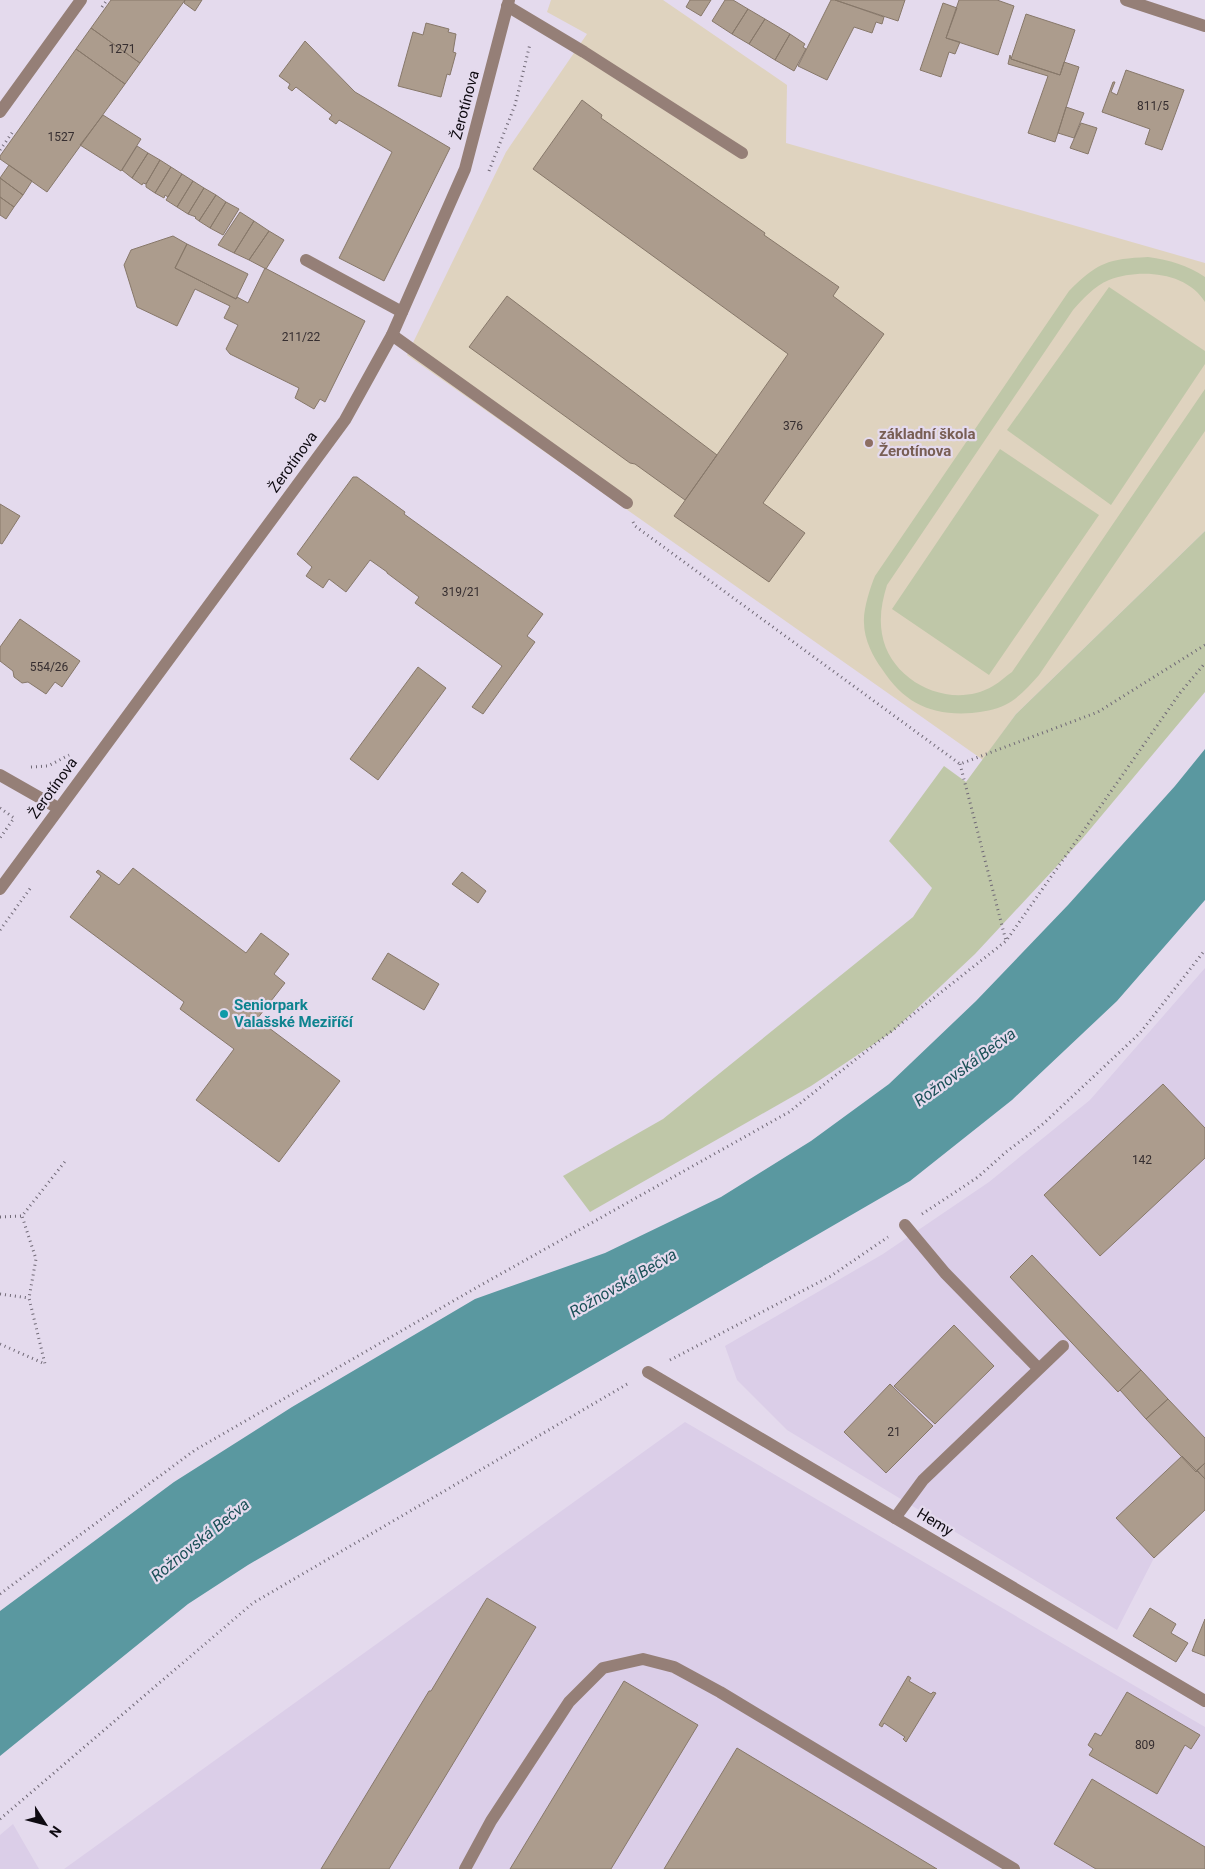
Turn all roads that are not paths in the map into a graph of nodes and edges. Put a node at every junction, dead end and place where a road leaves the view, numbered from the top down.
1 (81, 0) edge
2 (1126, 0) edge
3 (508, 3) edge
4 (1205, 26) edge
5 (0, 112) edge
6 (742, 153) dead end
7 (306, 260) dead end
8 (402, 312) junction
9 (392, 335) junction
10 (627, 503) road end
11 (0, 775) edge
12 (58, 808) junction
13 (0, 889) edge
14 (905, 1225) road end
15 (1063, 1346) dead end
16 (1039, 1369) junction
17 (648, 1372) road end
18 (895, 1518) junction
19 (1205, 1701) edge
20 (465, 1869) edge
21 (1014, 1869) edge

1 - 5 street
2 - 4 street
3 - 6 street
3 - 8 street, Žerotínova
7 - 8 street
8 - 9 street, Žerotínova
9 - 10 street
9 - 12 street, Žerotínova
11 - 12 street
12 - 13 street, Žerotínova
14 - 16 street
15 - 16 street
16 - 18 street
17 - 18 street, Hemy
18 - 19 street, Hemy
20 - 21 street

